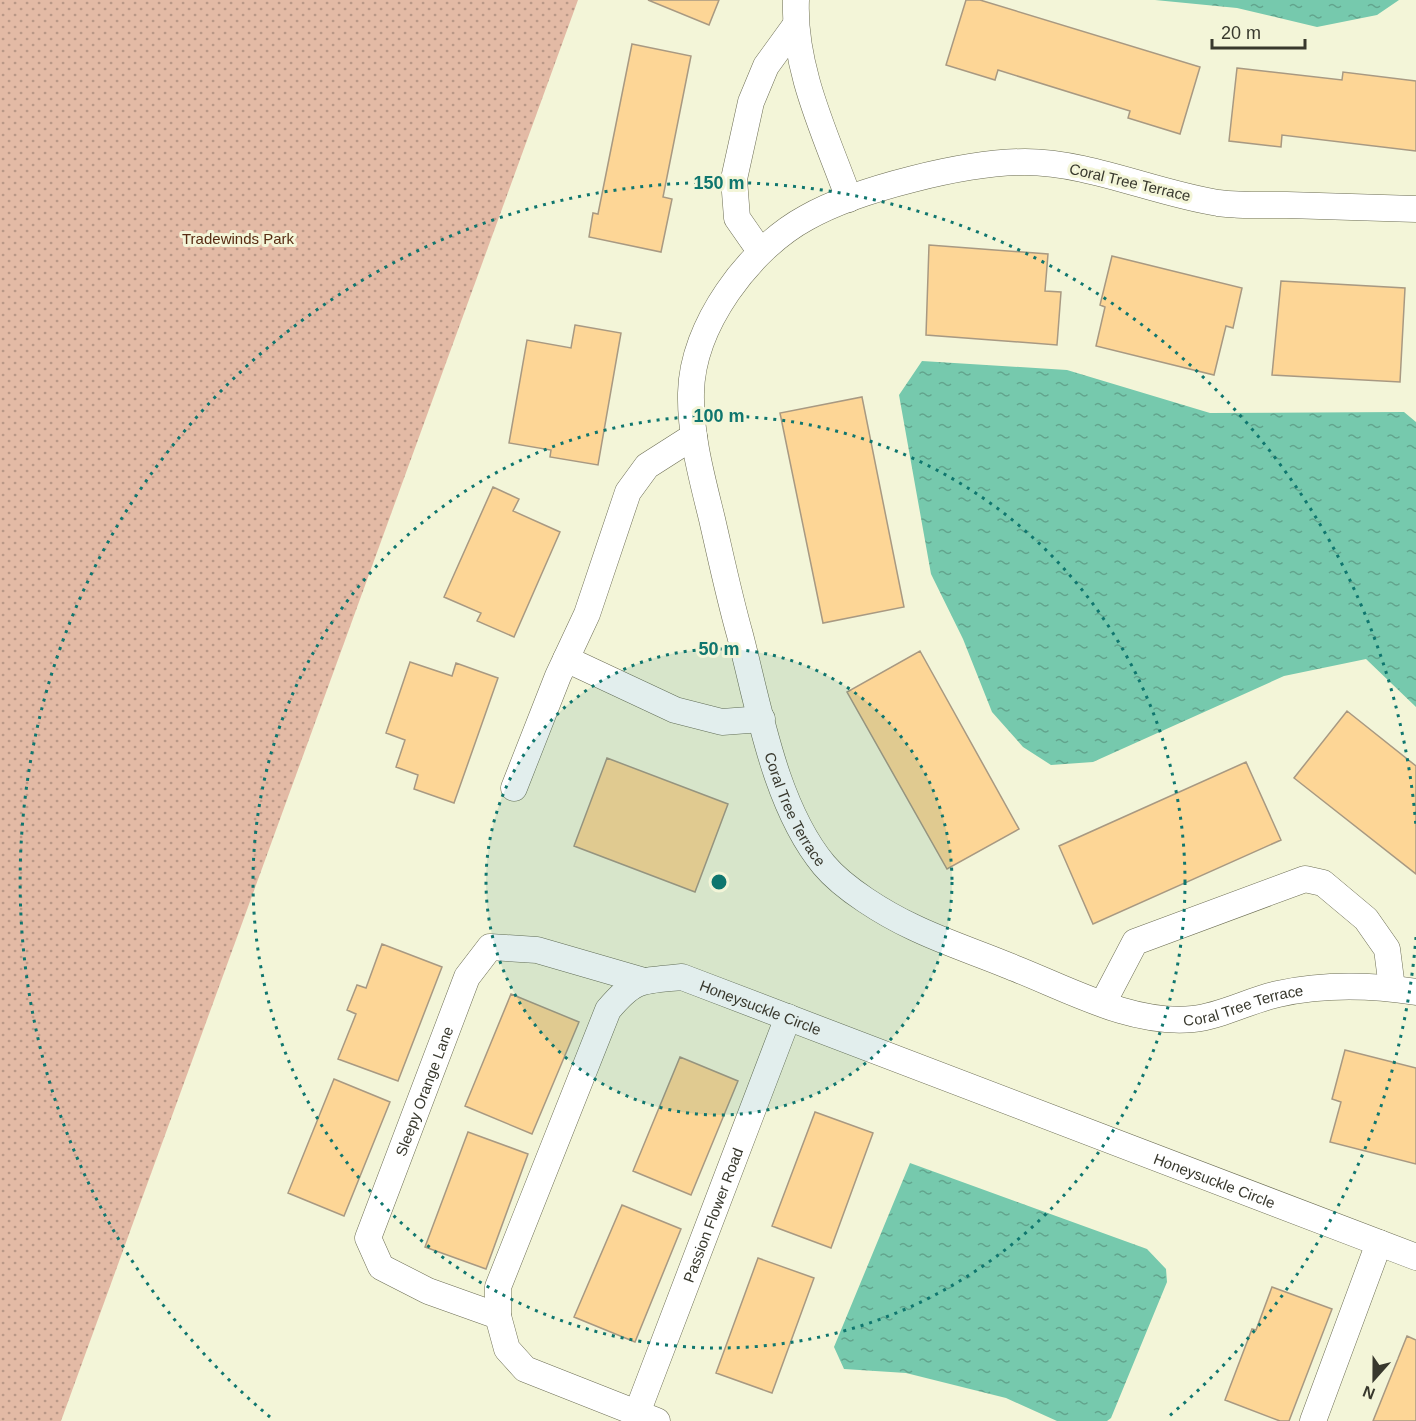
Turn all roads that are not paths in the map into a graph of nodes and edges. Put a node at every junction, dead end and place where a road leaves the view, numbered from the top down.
1 (796, 0) edge
2 (795, 26) junction
3 (849, 198) junction
4 (1416, 209) edge
5 (760, 251) junction
6 (694, 436) junction
7 (566, 659) junction
8 (762, 719) junction
9 (514, 788) dead end
10 (644, 981) junction
11 (1404, 990) edge
12 (1103, 1003) junction
13 (788, 1017) junction
14 (1379, 1243) junction
15 (1416, 1257) edge
16 (498, 1316) junction
17 (647, 1417) edge
18 (1313, 1421) edge

1 - 2 street
2 - 3 street
2 - 5 street
3 - 4 street, Coral Tree Terrace
3 - 5 street, Coral Tree Terrace
5 - 6 street, Coral Tree Terrace
6 - 7 street
6 - 8 street, Coral Tree Terrace
7 - 8 street
7 - 9 street
8 - 12 street, Coral Tree Terrace
10 - 13 street, Honeysuckle Circle
10 - 16 street, Honeysuckle Circle
10 - 16 street, Sleepy Orange Lane
11 - 12 street, Coral Tree Terrace
11 - 12 street
13 - 14 street, Honeysuckle Circle
13 - 17 street, Passion Flower Road
14 - 15 street, Honeysuckle Circle
14 - 18 street
16 - 17 street, Honeysuckle Circle

